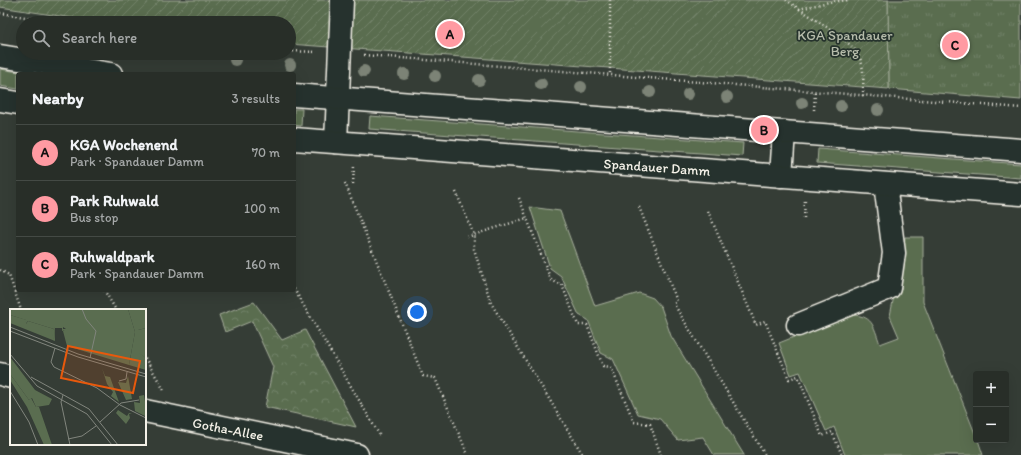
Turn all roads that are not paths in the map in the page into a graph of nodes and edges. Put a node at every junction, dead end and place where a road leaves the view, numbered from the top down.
1 (342, 0) edge
2 (0, 56) edge
3 (16, 59) edge
4 (25, 60) edge
5 (99, 72) edge
6 (296, 95) edge
7 (338, 98) junction
8 (0, 100) edge
9 (16, 103) edge
10 (784, 132) junction
11 (296, 139) edge
12 (336, 142) junction
13 (1021, 150) edge
14 (781, 176) junction
15 (885, 184) junction
16 (1021, 194) edge
17 (798, 326) dead end
18 (0, 374) edge
19 (10, 377) edge
20 (146, 411) edge
21 (357, 455) edge

1 - 7 main road
2 - 3 main road
4 - 5 main road
6 - 7 main road
7 - 10 main road
7 - 12 main road
8 - 9 main road
10 - 13 main road
10 - 14 main road
11 - 12 main road, Spandauer Damm
12 - 14 main road, Spandauer Damm
14 - 15 main road, Spandauer Damm
15 - 16 main road, Spandauer Damm
15 - 17 main road
18 - 19 main road
20 - 21 main road, Gotha-Allee

